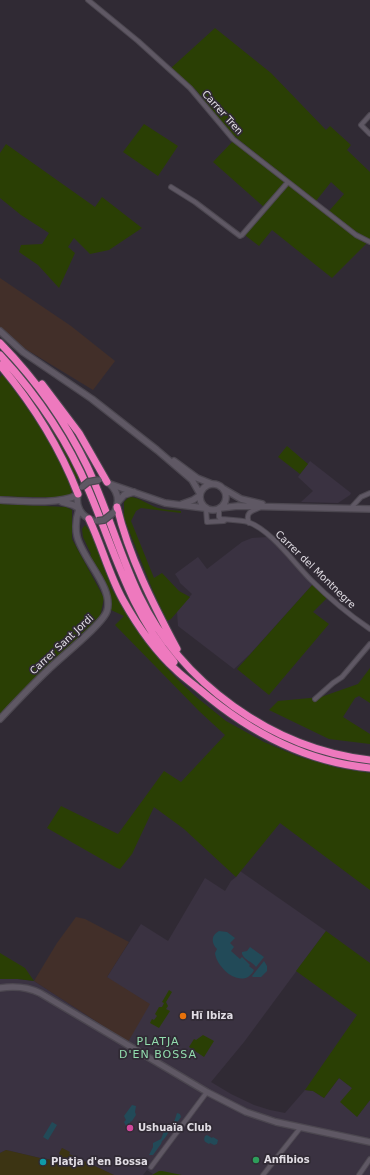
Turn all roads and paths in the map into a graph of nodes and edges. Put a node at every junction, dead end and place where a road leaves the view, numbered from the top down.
1 (88, 0) edge
2 (370, 116) edge
3 (370, 134) edge
4 (288, 182) junction
5 (171, 188) dead end
6 (370, 242) edge
7 (0, 331) edge
8 (0, 343) edge
9 (0, 355) edge
10 (18, 363) junction
11 (0, 365) edge
12 (170, 460) junction
13 (109, 483) junction
14 (212, 484) junction
15 (222, 488) junction
16 (136, 492) junction
17 (370, 493) edge
18 (78, 495) junction
19 (200, 495) junction
20 (0, 500) edge
21 (55, 501) junction
22 (180, 505) junction
23 (274, 506) junction
24 (263, 507) junction
25 (79, 508) junction
26 (116, 508) junction
27 (205, 508) junction
28 (220, 509) junction
29 (350, 509) junction
30 (370, 509) edge
31 (91, 519) junction
32 (228, 520) junction
33 (249, 523) junction
34 (76, 532) junction
35 (370, 629) edge
36 (370, 644) edge
37 (185, 664) junction
38 (198, 689) junction
39 (315, 699) dead end
40 (0, 719) edge
41 (370, 760) edge
42 (370, 768) edge
43 (0, 988) edge
44 (207, 1092) junction
45 (301, 1127) junction
46 (370, 1142) edge
47 (370, 1159) edge
48 (151, 1168) dead end
49 (263, 1175) edge
50 (358, 1175) edge

1 - 4 street, Carrer Tren
2 - 3 street
4 - 5 street
4 - 6 street, Carrer Tren
7 - 12 street
8 - 10 highway
9 - 38 highway
10 - 13 highway
10 - 37 highway
11 - 18 highway
12 - 14 street
12 - 19 street
13 - 16 street
13 - 18 street, bridge
13 - 26 street
14 - 15 street
14 - 19 street
15 - 23 street
15 - 28 street
16 - 22 street
16 - 26 street
17 - 29 street
18 - 21 street
18 - 25 street
19 - 22 street
19 - 27 street
20 - 21 street
21 - 25 street
22 - 27 street
23 - 24 street
23 - 29 street
24 - 28 street
24 - 33 street
25 - 31 street
25 - 34 street, Carrer Sant Jordi
26 - 31 street, bridge
26 - 37 highway
27 - 28 street
27 - 32 street, Carrer del Montnegre
28 - 32 street
29 - 30 street
31 - 34 street
31 - 38 highway
32 - 33 street, Carrer del Montnegre
33 - 35 street, Carrer del Montnegre
34 - 40 street, Carrer Sant Jordi
36 - 39 street
37 - 41 highway
38 - 42 highway
43 - 44 street
44 - 45 street
44 - 48 street
45 - 46 street
45 - 49 street
47 - 50 street

